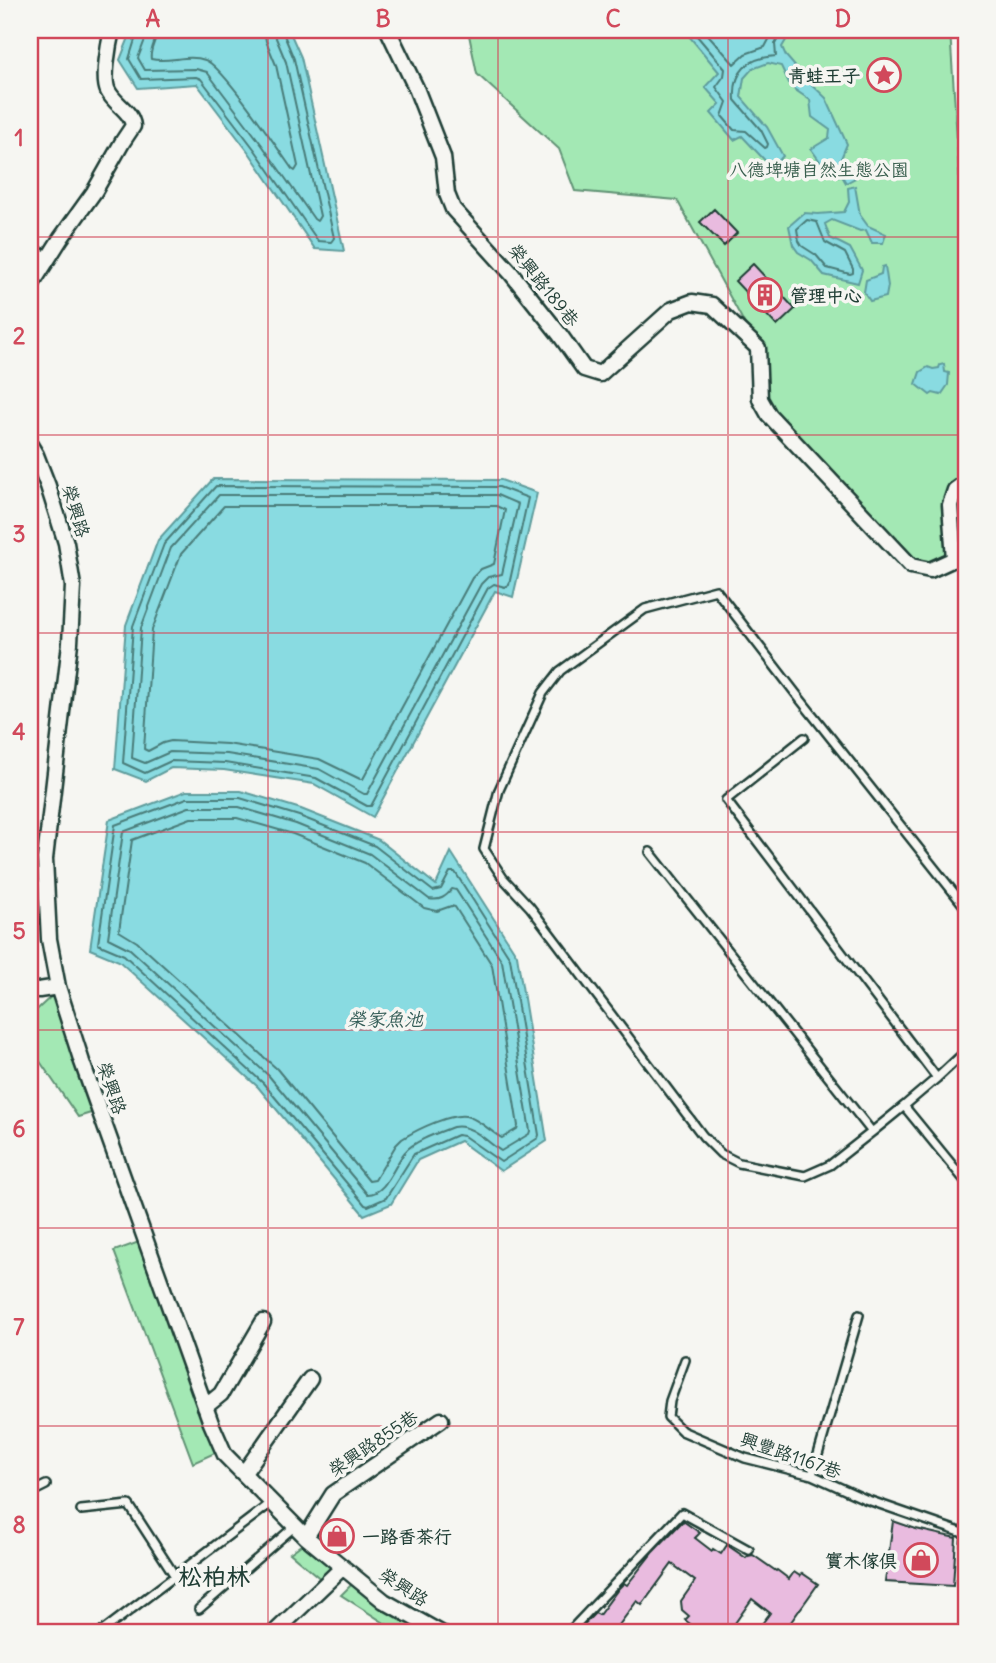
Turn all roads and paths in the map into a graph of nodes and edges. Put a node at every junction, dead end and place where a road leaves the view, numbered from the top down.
1 (112, 30) edge
2 (388, 30) edge
3 (30, 246) edge
4 (48, 258) junction
5 (30, 287) edge
6 (30, 444) edge
7 (966, 482) edge
8 (960, 559) edge
9 (804, 738) dead end
10 (650, 852) dead end
11 (966, 908) edge
12 (58, 987) junction
13 (30, 990) edge
14 (966, 1051) edge
15 (937, 1078) junction
16 (904, 1106) junction
17 (872, 1132) junction
18 (966, 1182) edge
19 (859, 1315) dead end
20 (264, 1322) dead end
21 (685, 1360) dead end
22 (310, 1379) dead end
23 (205, 1407) junction
24 (441, 1420) dead end
25 (244, 1474) junction
26 (811, 1475) junction
27 (46, 1485) dead end
28 (30, 1493) edge
29 (272, 1502) junction
30 (80, 1510) dead end
31 (301, 1532) junction
32 (966, 1534) edge
33 (749, 1550) dead end
34 (344, 1567) junction
35 (175, 1576) junction
36 (963, 1586) dead end
37 (200, 1609) dead end
38 (417, 1628) edge
39 (100, 1633) edge
40 (274, 1633) edge
41 (441, 1633) edge
42 (568, 1633) edge

1 - 4 street
2 - 8 street, 榮興路189巷
3 - 4 lane
4 - 5 street
6 - 12 street, 榮興路
7 - 8 street
9 - 15 lane
10 - 17 lane
11 - 17 lane
12 - 13 street
12 - 23 street, 榮興路
14 - 15 lane
15 - 16 lane
16 - 17 lane
16 - 18 lane
19 - 26 lane
20 - 23 street
21 - 26 lane, 興豐路1167巷
22 - 25 street
23 - 25 street, 榮興路
24 - 31 street, 榮興路855巷
25 - 29 street, 榮興路
26 - 32 lane, 興豐路1167巷
27 - 28 lane
29 - 31 street, 榮興路
29 - 35 lane
30 - 35 lane
31 - 34 street, 榮興路
31 - 37 lane
32 - 36 lane
33 - 42 lane
34 - 38 street, 榮興路
34 - 40 street
35 - 39 lane
38 - 41 street, 榮興路

